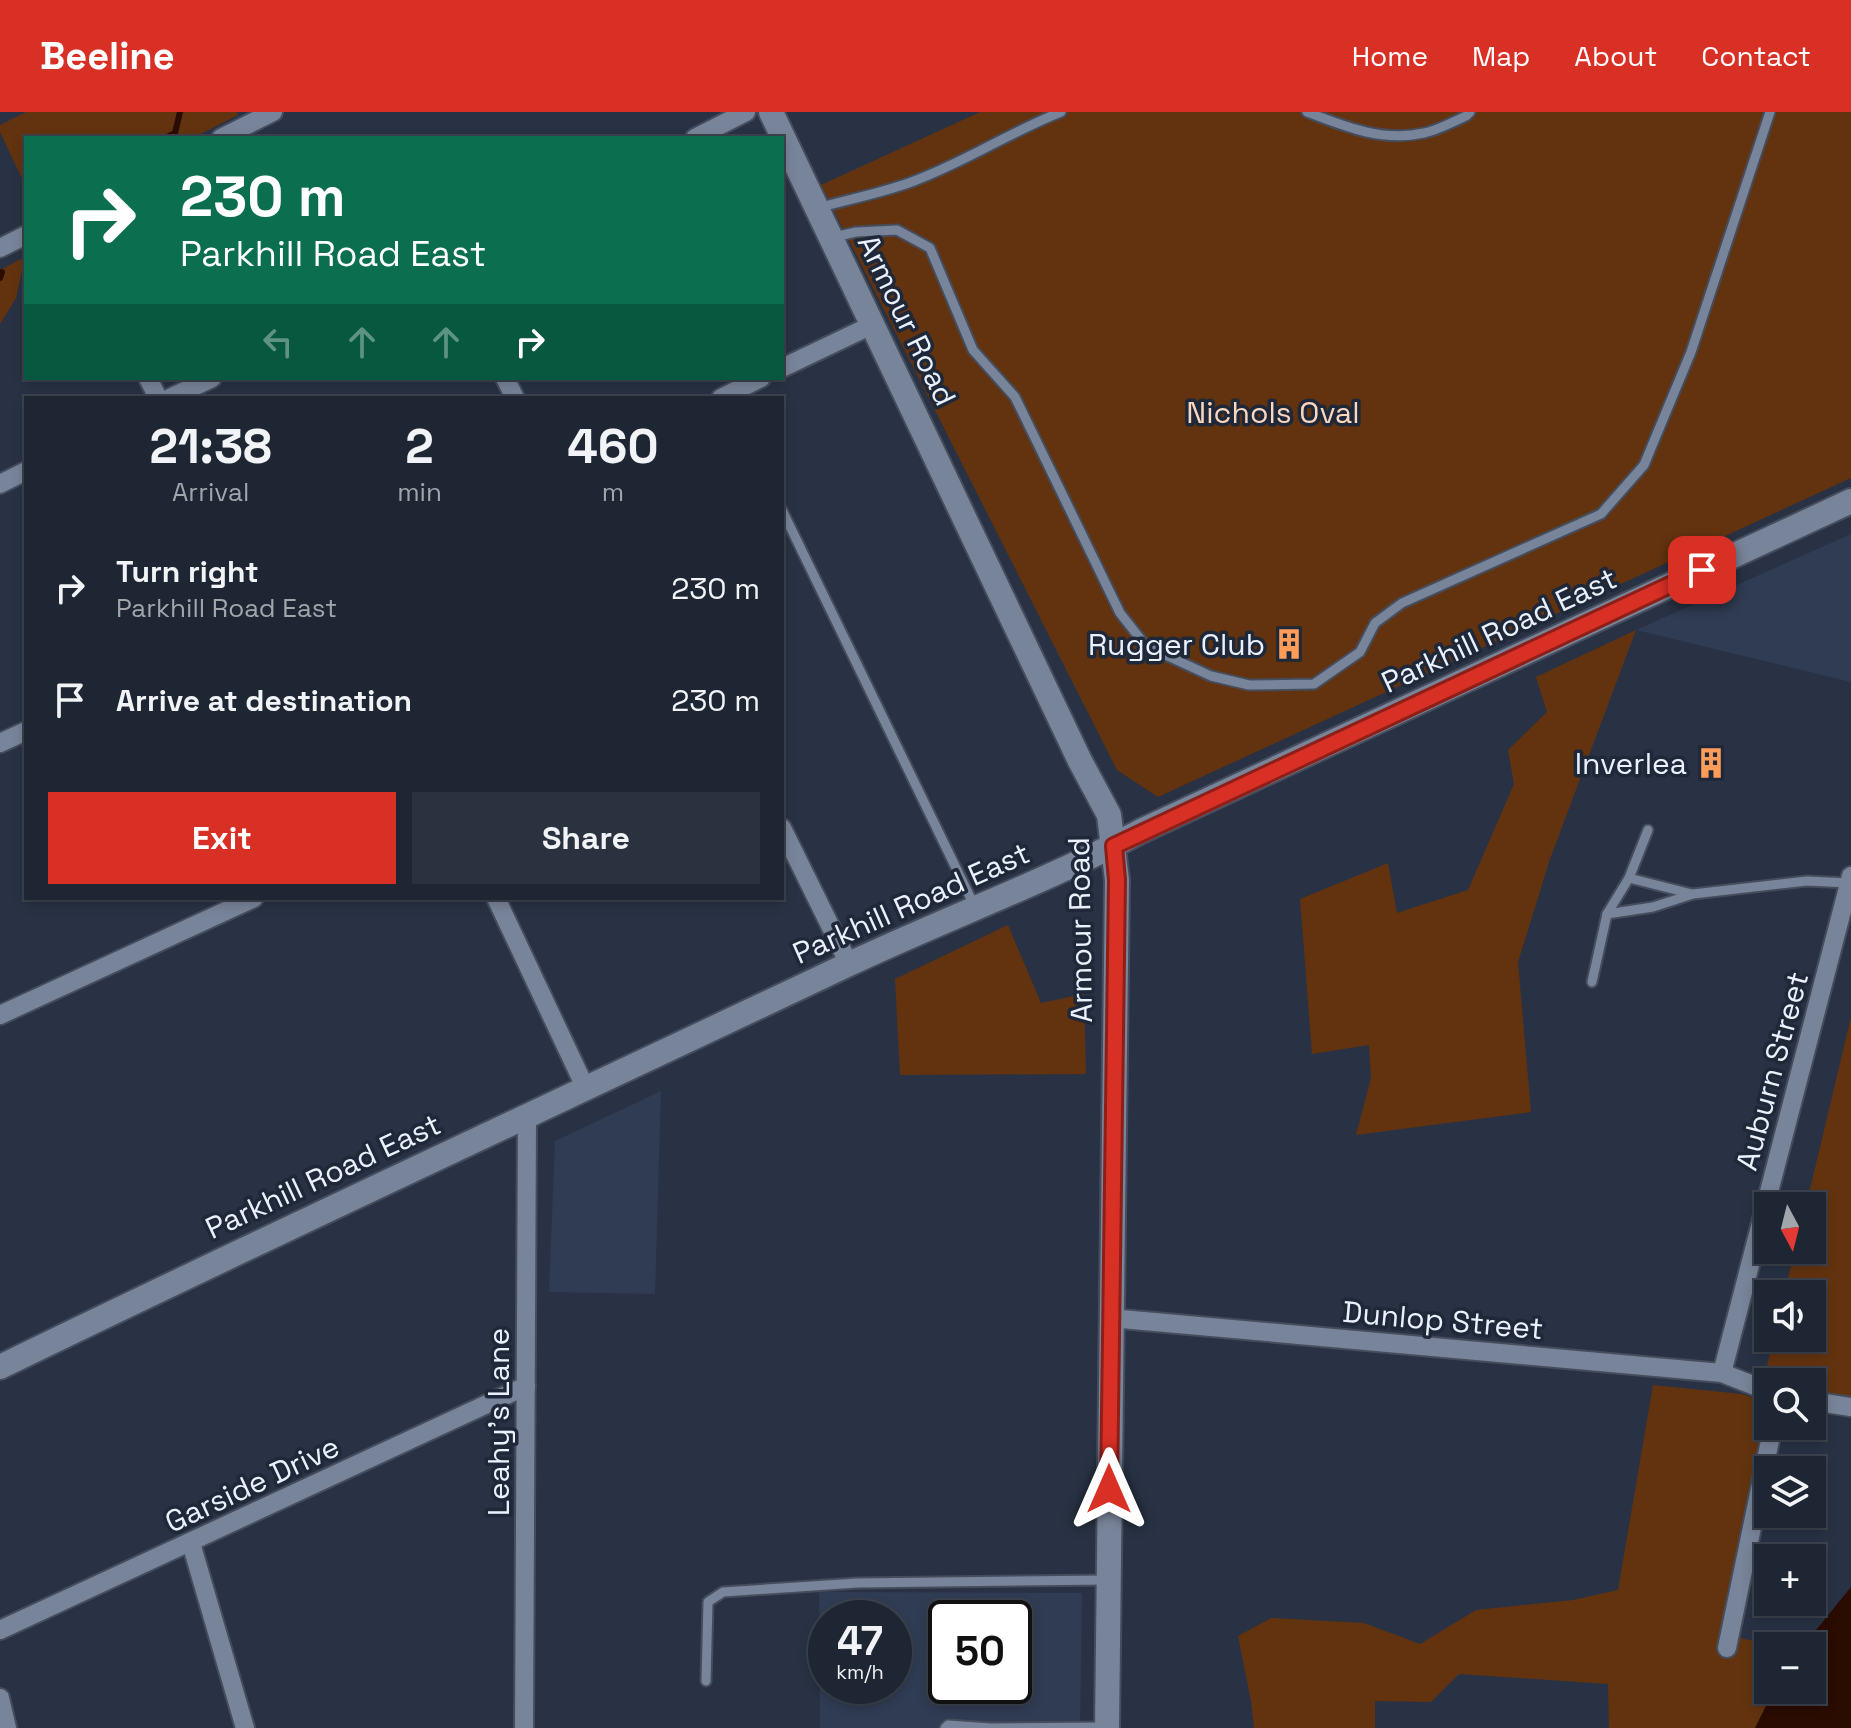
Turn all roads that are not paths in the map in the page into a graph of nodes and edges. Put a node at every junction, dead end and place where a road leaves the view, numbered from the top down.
1 (273, 112) edge
2 (746, 112) edge
3 (771, 112) edge
4 (1061, 112) edge
5 (1307, 112) edge
6 (1470, 112) edge
7 (1770, 112) edge
8 (225, 136) edge
9 (699, 136) edge
10 (783, 136) edge
11 (784, 139) edge
12 (818, 208) junction
13 (24, 236) edge
14 (832, 238) junction
15 (0, 248) edge
16 (874, 324) junction
17 (784, 367) edge
18 (208, 380) edge
19 (757, 380) edge
20 (174, 396) edge
21 (727, 396) edge
22 (24, 472) edge
23 (0, 484) edge
24 (1851, 501) edge
25 (784, 514) edge
26 (24, 732) edge
27 (0, 743) edge
28 (1648, 830) dead end
29 (784, 832) edge
30 (1114, 846) junction
31 (1629, 878) junction
32 (1850, 880) edge
33 (1693, 894) junction
34 (250, 900) edge
35 (497, 900) edge
36 (975, 907) junction
37 (1607, 914) junction
38 (849, 964) junction
39 (1592, 982) dead end
40 (0, 1015) edge
41 (586, 1089) junction
42 (527, 1117) junction
43 (1110, 1318) junction
44 (0, 1367) edge
45 (1722, 1373) junction
46 (526, 1386) junction
47 (1754, 1386) edge
48 (1826, 1403) edge
49 (1851, 1407) edge
50 (1770, 1440) edge
51 (191, 1543) junction
52 (1108, 1580) junction
53 (0, 1630) edge
54 (1727, 1648) dead end
55 (706, 1681) dead end
56 (0, 1698) edge
57 (7, 1728) edge
58 (245, 1728) edge
59 (524, 1728) edge
60 (945, 1728) edge
61 (1107, 1728) edge

1 - 8 street
2 - 9 street
3 - 10 main road, Armour Road
4 - 12 lane
5 - 6 lane
7 - 14 lane
11 - 12 main road, Armour Road
12 - 14 main road, Armour Road
13 - 15 street
14 - 16 main road, Armour Road
16 - 17 street
16 - 30 main road, Armour Road
18 - 20 street
19 - 21 street
22 - 23 street
24 - 30 main road, Parkhill Road East
25 - 36 lane
26 - 27 street
28 - 31 lane
29 - 38 street
30 - 36 main road, Parkhill Road East
30 - 43 main road, Armour Road
31 - 33 lane
31 - 37 lane
32 - 33 lane
32 - 45 street, Auburn Street
33 - 37 lane
34 - 40 street
35 - 41 street
36 - 38 main road, Parkhill Road East
37 - 39 lane
38 - 41 main road, Parkhill Road East
41 - 42 main road, Parkhill Road East
42 - 44 main road, Parkhill Road East
42 - 46 street, Leahy's Lane
43 - 45 street, Dunlop Street
43 - 52 main road, Armour Road
45 - 47 street, Dunlop Street
46 - 51 street, Garside Drive
46 - 59 street, Leahy's Lane
48 - 49 street
50 - 54 street
51 - 53 street, Garside Drive
51 - 58 street
52 - 55 lane
52 - 61 main road, Armour Road
56 - 57 street
60 - 61 lane

